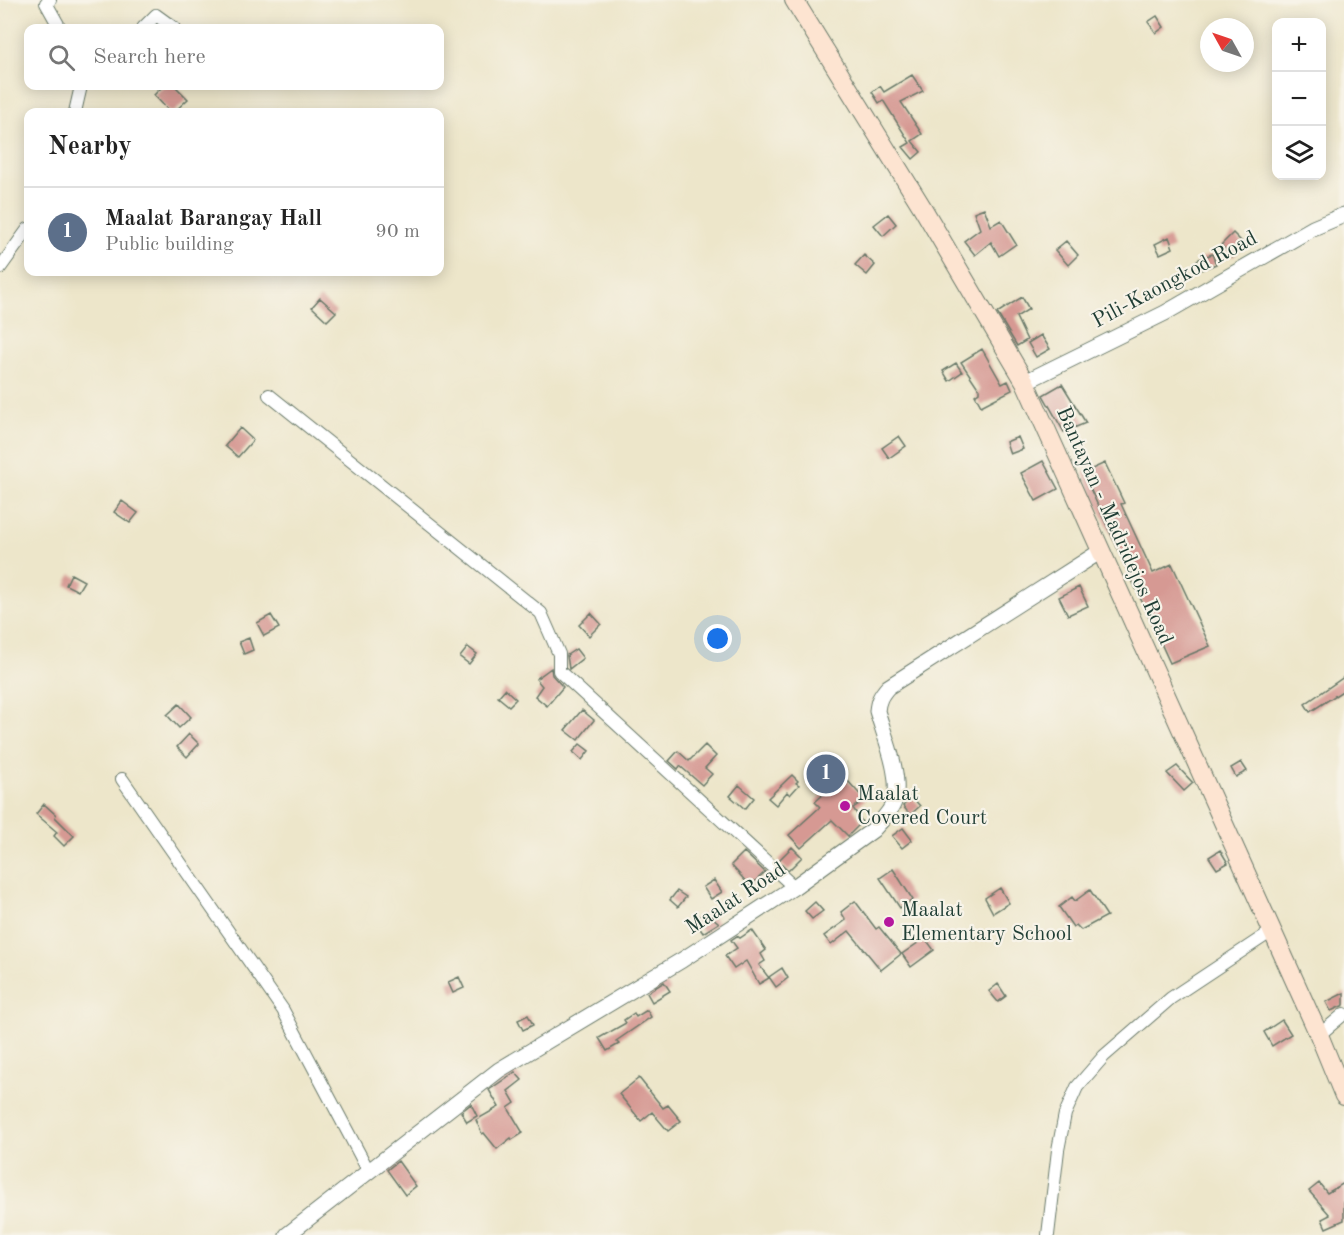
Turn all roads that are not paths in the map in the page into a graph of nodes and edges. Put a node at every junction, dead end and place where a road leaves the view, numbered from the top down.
1 (50, 0) edge
2 (794, 0) edge
3 (58, 24) edge
4 (147, 24) edge
5 (168, 24) edge
6 (80, 90) edge
7 (76, 108) edge
8 (1344, 215) edge
9 (24, 235) edge
10 (0, 268) edge
11 (1025, 382) junction
12 (269, 395) dead end
13 (1101, 551) junction
14 (122, 779) dead end
15 (794, 886) junction
16 (1272, 931) junction
17 (1344, 1014) edge
18 (1319, 1035) junction
19 (1344, 1096) edge
20 (369, 1172) junction
21 (288, 1235) edge
22 (1048, 1235) edge

1 - 3 street
2 - 11 main road, Bantayan - Madridejos Road
4 - 5 street
6 - 7 street
8 - 11 street, Pili-Kaongkod Road
9 - 10 street
11 - 13 main road, Bantayan - Madridejos Road
12 - 15 street
13 - 15 street, Maalat Road
13 - 16 main road, Bantayan - Madridejos Road
14 - 20 street
15 - 20 street, Maalat Road
16 - 18 main road, Bantayan - Madridejos Road
16 - 22 street
17 - 18 street
18 - 19 main road, Bantayan - Madridejos Road
20 - 21 street, Maalat Road

